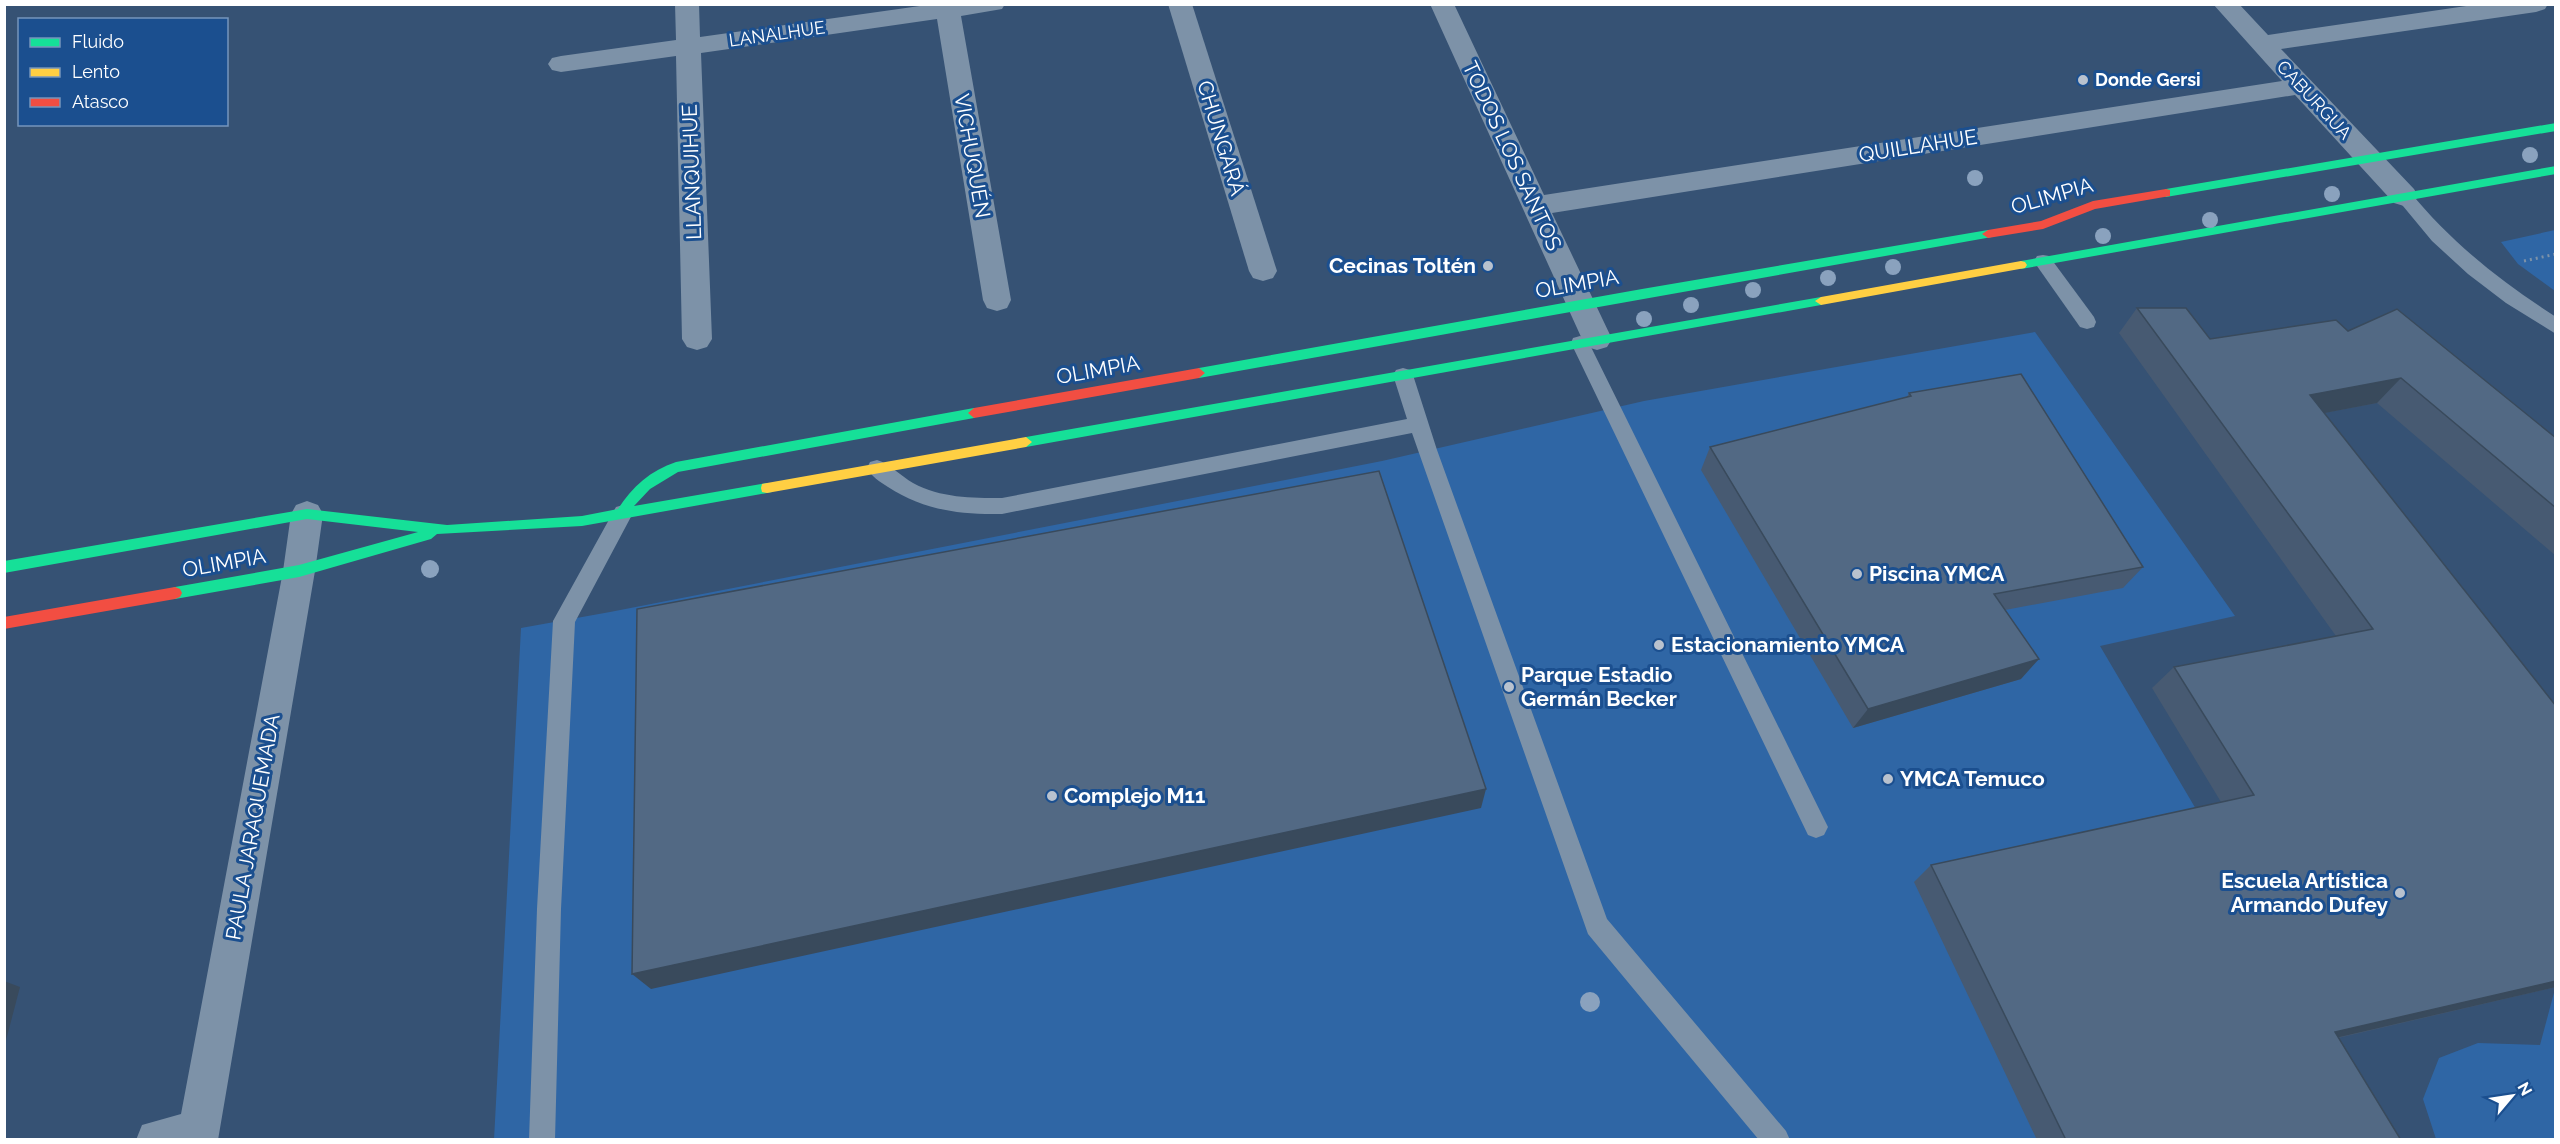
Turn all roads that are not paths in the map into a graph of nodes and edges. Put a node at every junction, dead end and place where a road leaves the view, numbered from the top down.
1 (687, 4) edge
2 (993, 4) edge
3 (1180, 4) edge
4 (1442, 4) edge
5 (2224, 4) edge
6 (2536, 4) edge
7 (948, 11) junction
8 (2261, 44) junction
9 (689, 46) junction
10 (561, 64) dead end
11 (2301, 86) junction
12 (2556, 127) edge
13 (2369, 159) junction
14 (2556, 170) edge
15 (2404, 196) junction
16 (1535, 206) junction
17 (2043, 261) junction
18 (1263, 272) dead end
19 (997, 300) dead end
20 (1580, 304) junction
21 (2087, 322) dead end
22 (2556, 327) edge
23 (697, 339) dead end
24 (1588, 341) junction
25 (1402, 375) junction
26 (1419, 424) junction
27 (877, 468) junction
28 (623, 513) junction
29 (307, 514) junction
30 (447, 530) junction
31 (4, 567) edge
32 (299, 571) junction
33 (4, 623) edge
34 (1816, 827) dead end
35 (198, 1135) edge
36 (157, 1140) edge
37 (542, 1140) edge
38 (1777, 1140) edge

1 - 9 street, LLANQUIHUE
2 - 7 street, LANALHUE
3 - 18 street, CHUNGARÁ
4 - 16 street, TODOS LOS SANTOS
5 - 8 street, CABURGUA
6 - 8 street
7 - 9 street, LANALHUE
7 - 19 street, VICHUQUÉN
8 - 11 street, CABURGUA
9 - 10 street, LANALHUE
9 - 23 street, LLANQUIHUE
11 - 13 street, CABURGUA
11 - 16 street, QUILLAHUE
12 - 13 street, OLIMPIA
13 - 15 street, CABURGUA
13 - 20 street, OLIMPIA
14 - 15 street, OLIMPIA
15 - 17 street, OLIMPIA
15 - 22 lane
16 - 20 street, TODOS LOS SANTOS
17 - 21 lane
17 - 24 street, OLIMPIA
20 - 24 street, TODOS LOS SANTOS
20 - 28 street, OLIMPIA
24 - 25 street, OLIMPIA
24 - 34 lane
25 - 26 lane
25 - 27 street, OLIMPIA
26 - 27 lane
26 - 38 lane
27 - 28 street, OLIMPIA
28 - 30 street, OLIMPIA
28 - 37 lane
29 - 30 street, OLIMPIA
29 - 31 street, OLIMPIA
29 - 32 street, PAULA JARAQUEMADA
30 - 32 street, OLIMPIA
32 - 33 street, OLIMPIA
32 - 35 street, PAULA JARAQUEMADA
35 - 36 street

